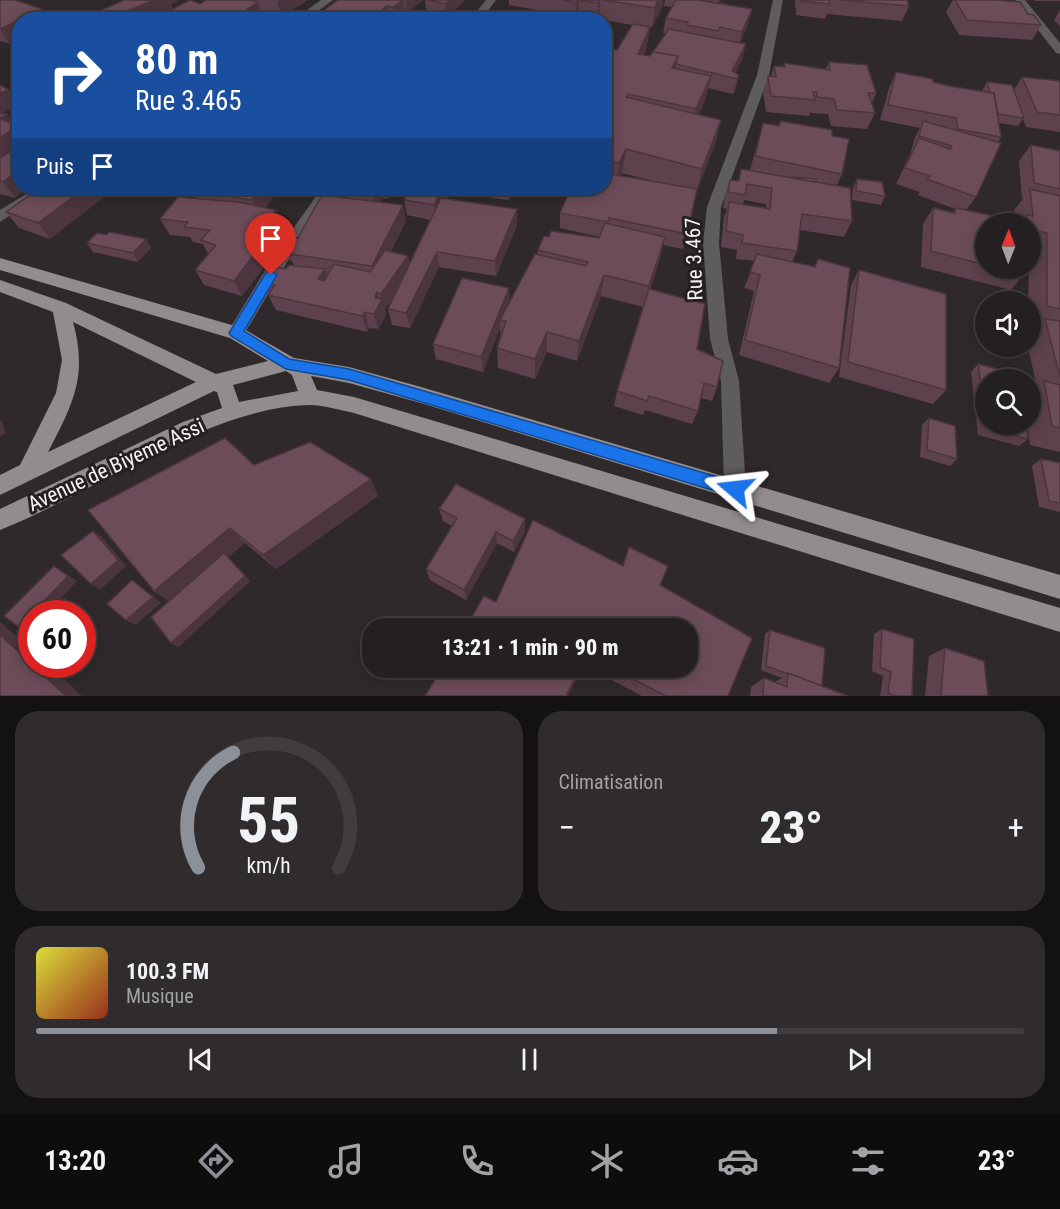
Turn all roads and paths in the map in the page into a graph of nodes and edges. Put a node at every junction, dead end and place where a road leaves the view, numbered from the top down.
1 (328, 0) edge
2 (491, 0) edge
3 (778, 0) edge
4 (1020, 0) edge
5 (310, 12) edge
6 (481, 12) edge
7 (1060, 51) edge
8 (34, 195) edge
9 (324, 195) edge
10 (0, 217) edge
11 (0, 264) edge
12 (0, 286) edge
13 (60, 308) junction
14 (236, 333) junction
15 (286, 364) junction
16 (214, 381) junction
17 (310, 396) junction
18 (233, 412) junction
19 (28, 471) junction
20 (0, 485) edge
21 (735, 489) junction
22 (0, 520) edge
23 (1060, 587) edge
24 (1060, 620) edge

1 - 5 street
2 - 6 street
3 - 21 street, Rue 3.467
4 - 7 street
8 - 10 street
9 - 14 street
11 - 14 main road
12 - 13 main road
13 - 16 main road
13 - 19 main road
14 - 15 main road
15 - 16 main road, Avenue de Biyeme Assi
15 - 17 main road
15 - 21 main road
16 - 18 main road
16 - 19 main road, Avenue de Biyeme Assi
17 - 18 main road, Avenue de Biyeme Assi
17 - 24 main road, Avenue de Biyeme Assi
18 - 22 main road, Avenue de Biyeme Assi
19 - 20 main road, Avenue de Biyeme Assi
21 - 23 main road

